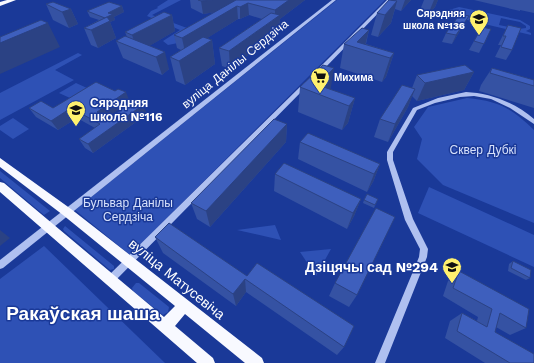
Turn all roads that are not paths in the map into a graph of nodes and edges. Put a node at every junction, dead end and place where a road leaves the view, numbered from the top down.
1 (13, 0) edge
2 (334, 0) edge
3 (389, 0) edge
4 (0, 4) edge
5 (314, 75) edge
6 (309, 80) edge
7 (534, 122) edge
8 (0, 162) edge
9 (0, 186) edge
10 (67, 212) junction
11 (49, 227) junction
12 (129, 261) junction
13 (0, 265) edge
14 (110, 280) junction
15 (183, 306) junction
16 (165, 327) junction
17 (208, 363) edge
18 (257, 363) edge
19 (380, 363) edge

1 - 4 main road
2 - 10 street, вуліца Данілы Сердзіча
3 - 5 street
6 - 12 street
7 - 19 street
8 - 10 main road, вуліца Матусевіча
9 - 11 main road
10 - 11 street, вуліца Данілы Сердзіча
10 - 12 main road, вуліца Матусевіча
11 - 13 street, вуліца Данілы Сердзіча
11 - 14 main road
12 - 14 street
12 - 15 main road, вуліца Матусевіча
14 - 16 main road
15 - 16 main road
15 - 18 main road, вуліца Матусевіча
16 - 17 main road

